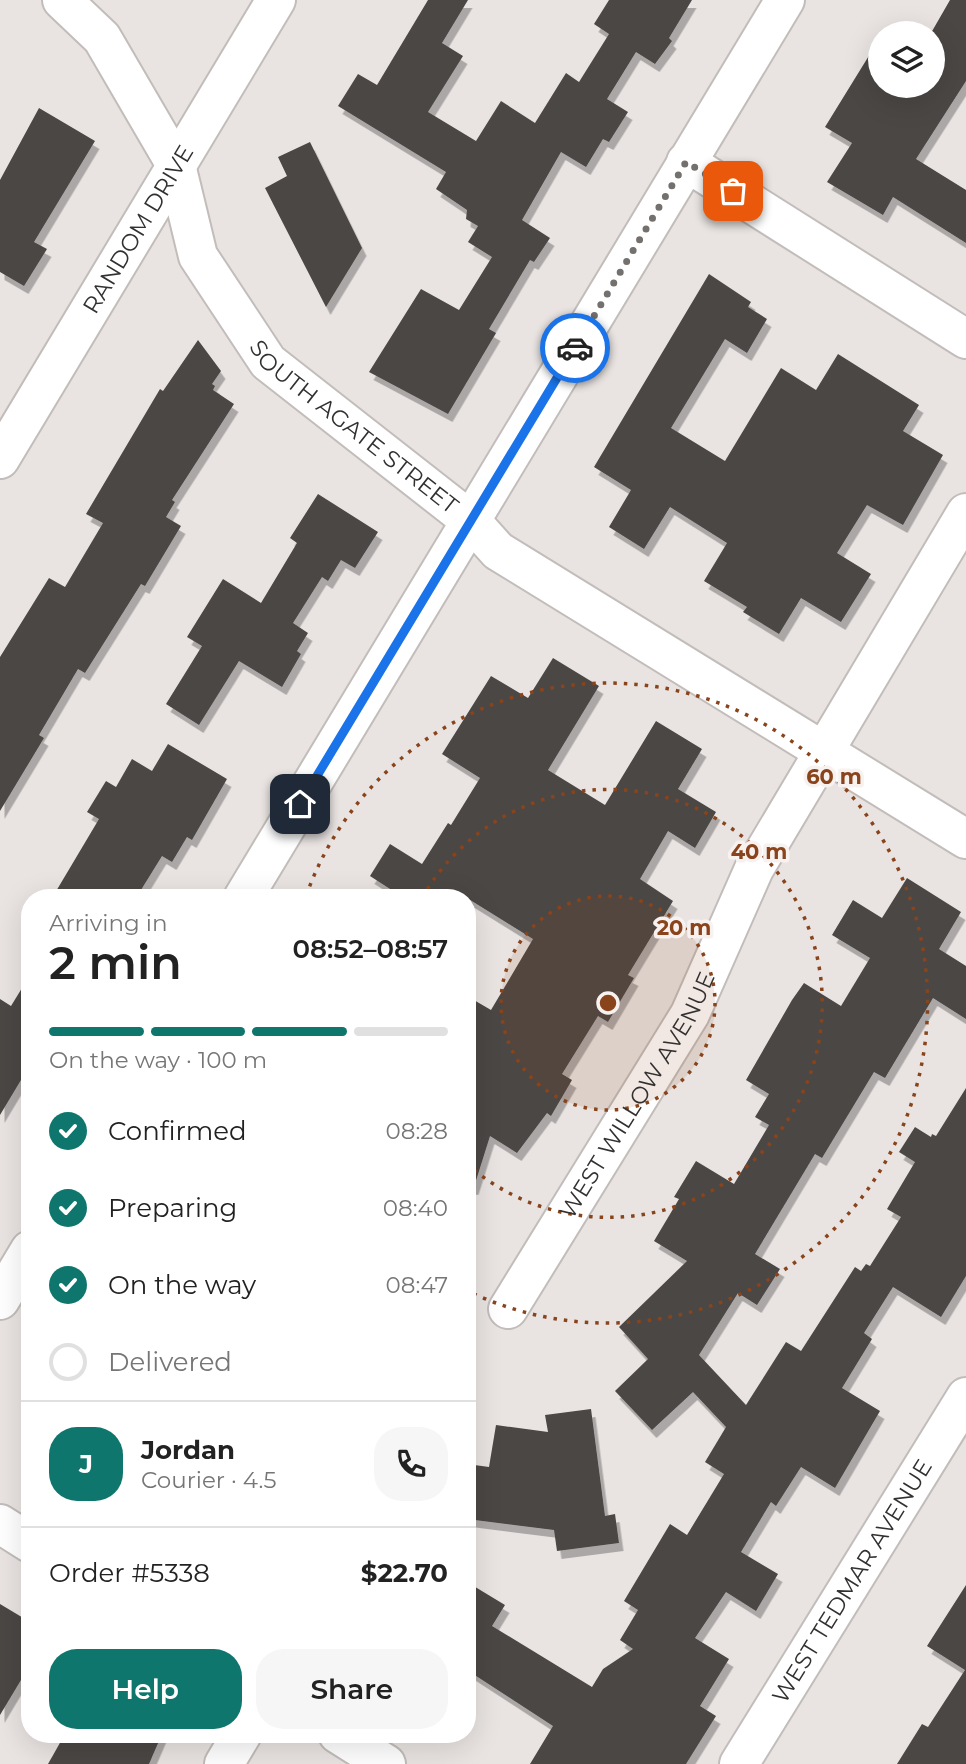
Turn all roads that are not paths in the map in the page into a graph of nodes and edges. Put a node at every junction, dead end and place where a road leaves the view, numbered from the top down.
1 (62, 0) edge
2 (276, 0) edge
3 (785, 0) edge
4 (686, 162) junction
5 (176, 165) junction
6 (966, 339) edge
7 (0, 459) edge
8 (966, 513) edge
9 (471, 521) junction
10 (824, 752) junction
11 (966, 839) edge
12 (248, 889) edge
13 (508, 1309) dead end
14 (966, 1397) edge
15 (0, 1524) edge
16 (21, 1537) edge
17 (237, 1743) edge
18 (352, 1743) edge
19 (224, 1764) edge
20 (386, 1764) edge
21 (740, 1764) edge

1 - 5 street, SOUTH AGATE STREET
2 - 5 street, RANDOM DRIVE
3 - 4 street
4 - 6 street
4 - 9 street
5 - 7 street, RANDOM DRIVE
5 - 9 street, SOUTH AGATE STREET
8 - 10 street, WEST WILLOW AVENUE
9 - 10 street, SOUTH AGATE STREET
9 - 12 street
10 - 11 street, SOUTH AGATE STREET
10 - 13 street, WEST WILLOW AVENUE
14 - 21 street, WEST TEDMAR AVENUE
15 - 16 street
17 - 19 street
18 - 20 street

